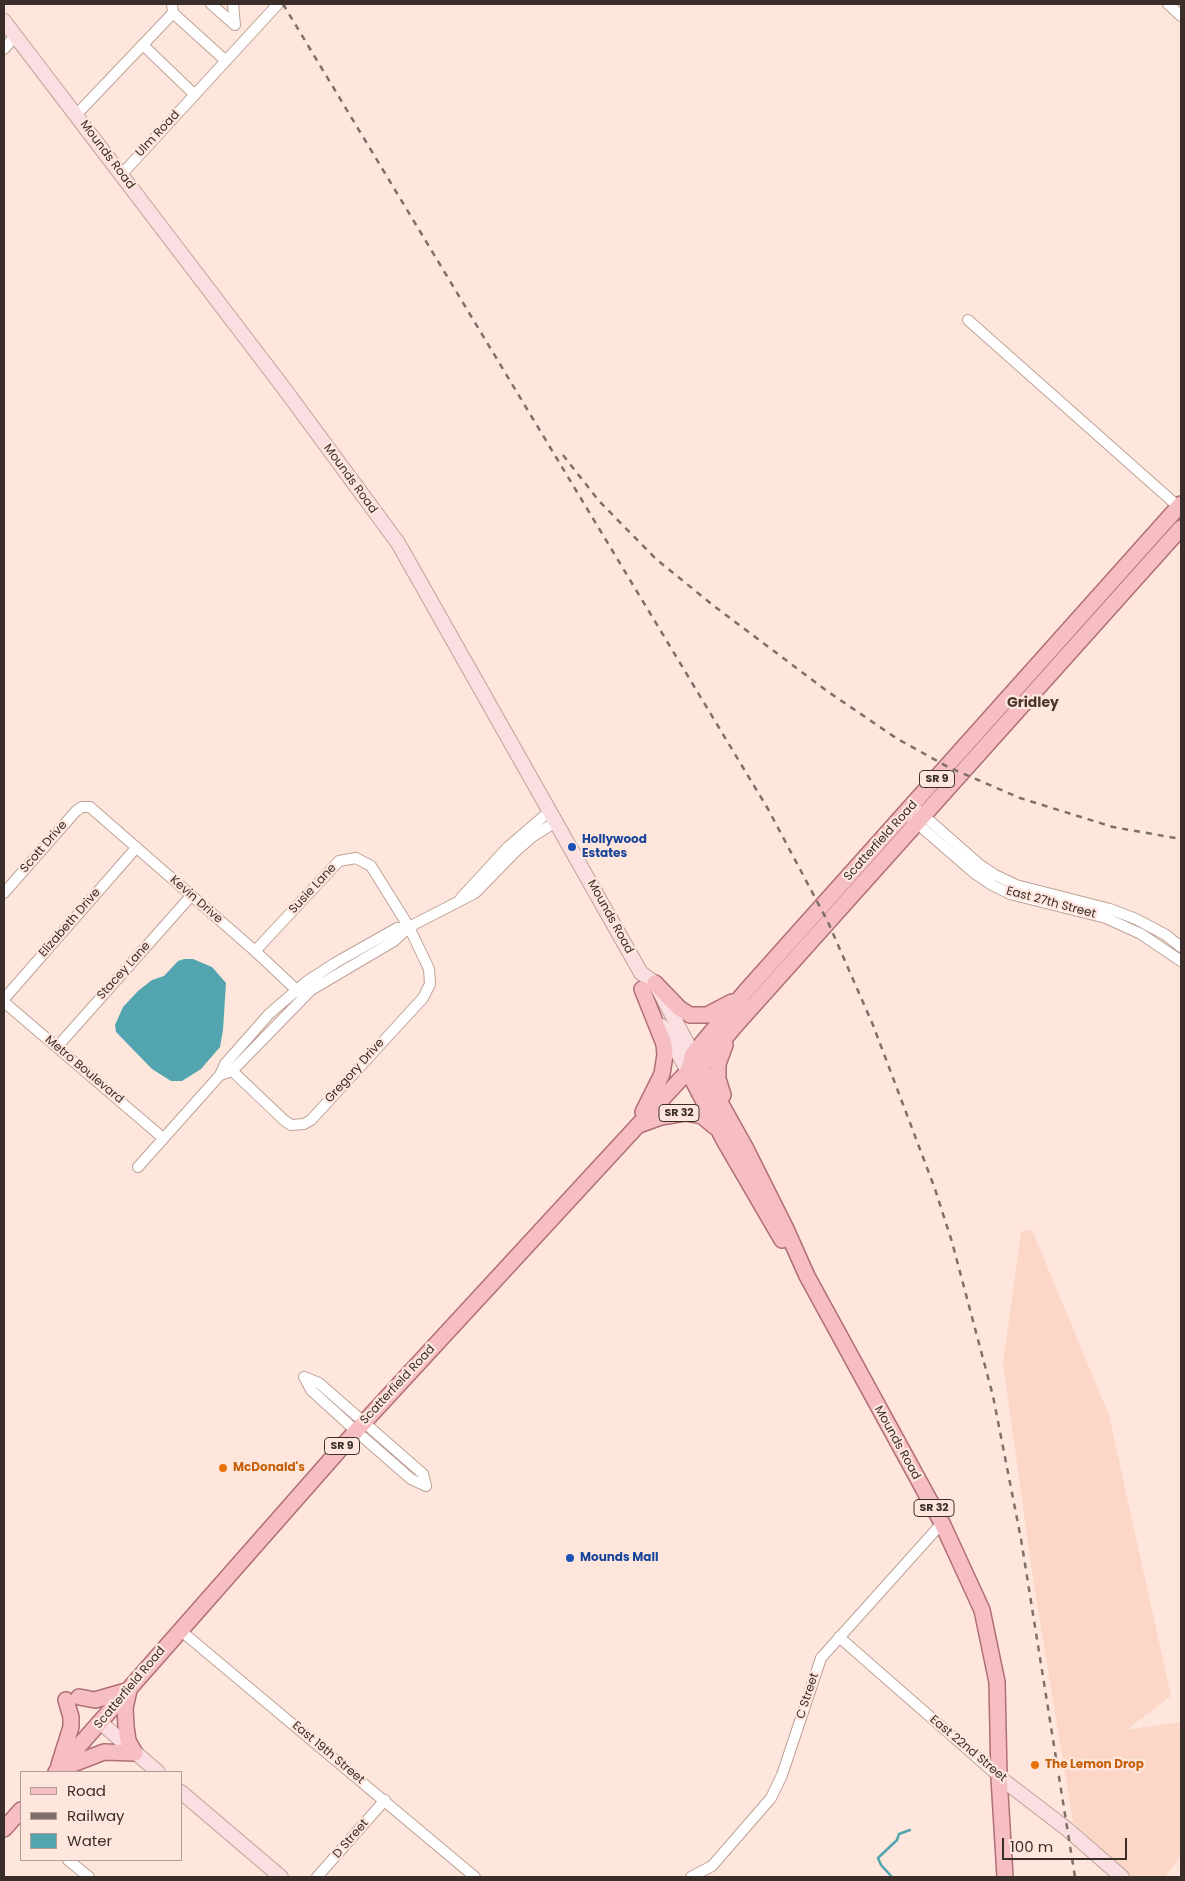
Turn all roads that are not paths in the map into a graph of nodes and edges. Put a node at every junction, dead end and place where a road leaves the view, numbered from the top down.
1 (211, 4) edge
2 (233, 4) edge
3 (278, 4) edge
4 (1168, 4) edge
5 (172, 8) edge
6 (1181, 16) edge
7 (4, 21) edge
8 (15, 36) junction
9 (143, 45) junction
10 (4, 49) edge
11 (226, 62) junction
12 (195, 95) junction
13 (76, 115) junction
14 (122, 174) junction
15 (968, 320) dead end
16 (1180, 506) edge
17 (1181, 528) edge
18 (87, 807) joint
19 (554, 815) junction
20 (915, 815) junction
21 (136, 848) junction
22 (4, 893) edge
23 (191, 896) junction
24 (408, 927) junction
25 (1181, 947) edge
26 (255, 951) junction
27 (1181, 960) edge
28 (648, 986) junction
29 (745, 992) junction
30 (300, 993) junction
31 (4, 1001) edge
32 (735, 1026) junction
33 (57, 1047) junction
34 (694, 1064) junction
35 (228, 1068) junction
36 (726, 1126) junction
37 (635, 1127) junction
38 (162, 1138) junction
39 (138, 1167) dead end
40 (360, 1426) junction
41 (942, 1522) junction
42 (180, 1630) junction
43 (839, 1637) junction
44 (129, 1688) junction
45 (101, 1723) junction
46 (136, 1753) junction
47 (57, 1771) edge
48 (58, 1771) edge
49 (59, 1771) edge
50 (157, 1771) edge
51 (999, 1777) junction
52 (182, 1793) edge
53 (384, 1800) junction
54 (20, 1811) edge
55 (4, 1830) edge
56 (69, 1861) edge
57 (89, 1877) edge
58 (281, 1877) edge
59 (317, 1877) edge
60 (475, 1877) edge
61 (691, 1877) edge
62 (1005, 1877) edge
63 (1122, 1877) edge

1 - 2 street
3 - 11 street, Ulm Road
4 - 6 street
5 - 9 street
5 - 11 street
7 - 8 main road, Mounds Road
8 - 10 street
8 - 13 main road, Mounds Road
9 - 12 street
9 - 13 street
11 - 12 street, Ulm Road
12 - 14 street, Ulm Road
13 - 14 main road, Mounds Road
14 - 19 main road, Mounds Road
15 - 16 street
16 - 20 main road, Scatterfield Road / SR 9
17 - 20 main road, Scatterfield Road / SR 9
18 - 21 street, Kevin Drive
18 - 22 street, Scott Drive
19 - 24 street
19 - 28 main road, Mounds Road
20 - 25 street, East 27th Street
20 - 27 street, East 27th Street
20 - 29 main road, Scatterfield Road / SR 9
20 - 32 main road, Scatterfield Road / SR 9
21 - 23 street, Kevin Drive
21 - 31 street, Elizabeth Drive
23 - 26 street, Kevin Drive
23 - 33 street, Stacey Lane
24 - 26 street, Susie Lane
24 - 30 street
24 - 35 street, Gregory Drive
26 - 30 street, Kevin Drive
28 - 29 main road
28 - 34 main road, Mounds Road
28 - 37 main road
29 - 34 main road, Scatterfield Road / SR 9
30 - 35 street
31 - 33 street, Metro Boulevard
32 - 34 main road, Scatterfield Road / SR 9
32 - 36 main road
33 - 38 street, Metro Boulevard
34 - 36 main road, Mounds Road / SR 32
34 - 37 main road, Scatterfield Road / SR 9
35 - 38 street
36 - 37 main road, SR 32
36 - 41 main road, Mounds Road / SR 32
37 - 40 main road, Scatterfield Road / SR 9
38 - 39 street
40 - 40 street
40 - 40 street
40 - 42 main road, Scatterfield Road / SR 9
41 - 43 street, C Street
41 - 51 main road, Mounds Road / SR 32
42 - 44 main road, Scatterfield Road / SR 9
42 - 53 street, East 19th Street
43 - 51 street, East 22nd Street
43 - 61 street, C Street
44 - 45 main road, Scatterfield Road / SR 9
44 - 46 main road
44 - 47 main road
45 - 46 main road
45 - 48 main road, Scatterfield Road / SR 9
46 - 49 main road
46 - 50 main road
51 - 62 main road, SR 32
51 - 63 main road, East 22nd Street
52 - 58 main road
53 - 59 street, D Street
53 - 60 street, East 19th Street
54 - 55 main road
56 - 57 street

